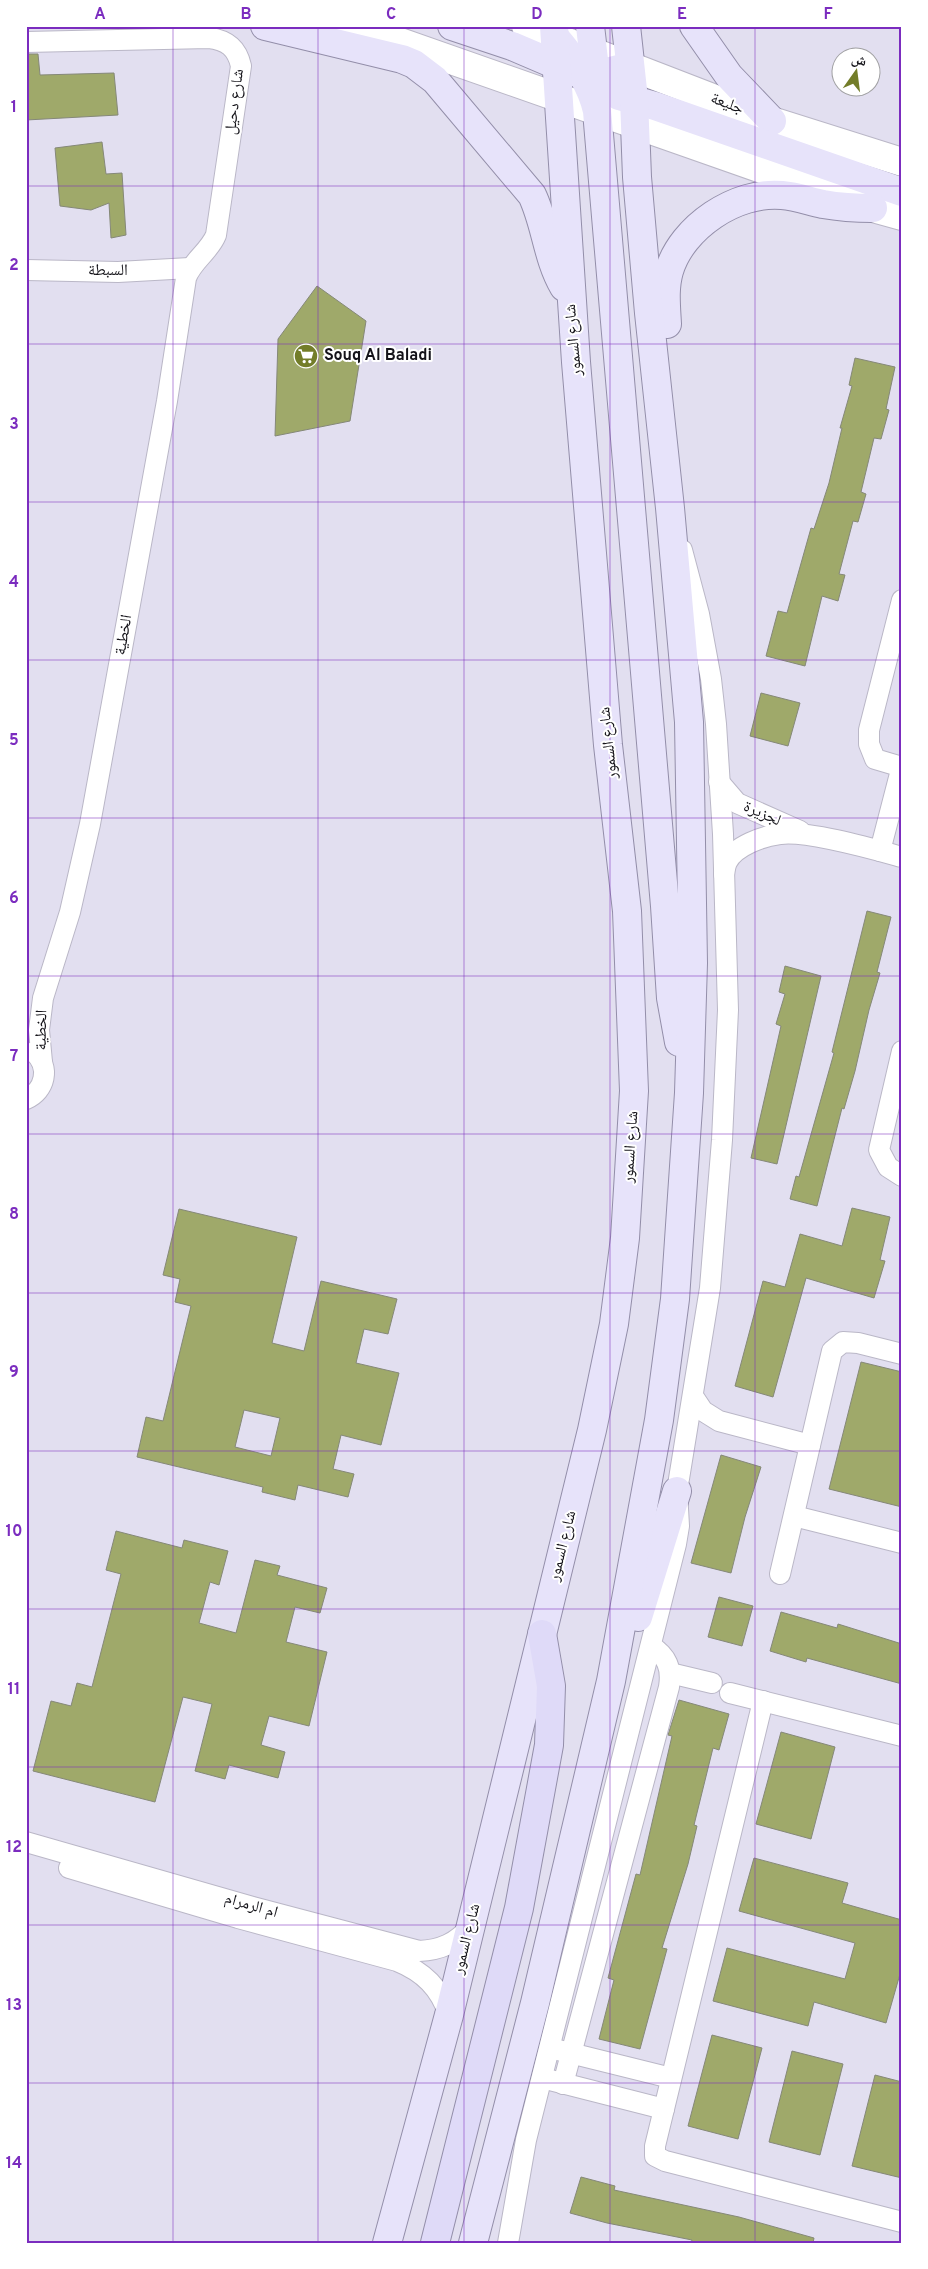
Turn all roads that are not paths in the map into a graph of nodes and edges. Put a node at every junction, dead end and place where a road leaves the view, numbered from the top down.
1 (265, 26) edge
2 (343, 26) edge
3 (452, 26) edge
4 (526, 26) edge
5 (626, 26) edge
6 (694, 26) edge
7 (555, 32) edge
8 (26, 42) edge
9 (556, 65) junction
10 (630, 66) junction
11 (603, 83) edge
12 (558, 98) junction
13 (772, 121) junction
14 (902, 162) edge
15 (902, 192) edge
16 (873, 208) junction
17 (902, 216) edge
18 (190, 268) junction
19 (26, 270) edge
20 (571, 299) junction
21 (670, 508) junction
22 (902, 600) edge
23 (902, 766) edge
24 (719, 782) junction
25 (811, 836) junction
26 (880, 851) junction
27 (902, 857) edge
28 (724, 877) junction
29 (43, 998) junction
30 (26, 1022) edge
31 (26, 1048) edge
32 (902, 1052) edge
33 (42, 1062) junction
34 (689, 1093) junction
35 (27, 1100) edge
36 (902, 1176) edge
37 (902, 1354) edge
38 (693, 1396) junction
39 (718, 1421) junction
40 (685, 1442) junction
41 (810, 1445) junction
42 (677, 1491) junction
43 (794, 1516) junction
44 (902, 1543) edge
45 (780, 1574) dead end
46 (542, 1634) junction
47 (651, 1646) junction
48 (670, 1673) junction
49 (611, 1681) junction
50 (712, 1683) dead end
51 (730, 1693) dead end
52 (762, 1701) junction
53 (902, 1736) edge
54 (26, 1842) edge
55 (26, 1856) edge
56 (470, 1927) junction
57 (449, 2015) junction
58 (549, 2048) junction
59 (571, 2053) junction
60 (541, 2078) junction
61 (671, 2078) junction
62 (563, 2084) junction
63 (664, 2109) junction
64 (902, 2222) edge
65 (387, 2243) edge
66 (435, 2243) edge
67 (473, 2243) edge
68 (508, 2243) edge

1 - 20 main road
2 - 12 main road
3 - 9 main road
4 - 7 main road
5 - 10 main road
6 - 13 main road
7 - 9 main road, شارع السمور
7 - 11 main road
8 - 18 street, شارع دحيل
9 - 11 main road
9 - 12 main road, شارع السمور
10 - 11 main road
10 - 13 main road, جليعة
11 - 12 main road
11 - 15 main road
11 - 16 main road
11 - 21 main road
11 - 34 main road
12 - 20 main road, شارع السمور
13 - 14 main road, جليعة
16 - 17 main road
16 - 21 main road
18 - 19 street, السبطة
18 - 29 street, الخطية
20 - 46 main road, شارع السمور
21 - 24 street
21 - 34 main road
22 - 23 street
23 - 26 street
24 - 25 street, لجزيرة
24 - 28 street
25 - 26 street, لجزيرة
25 - 28 street, لجزيرة
26 - 27 street, لجزيرة
28 - 38 street
29 - 30 street, الخطية
29 - 33 street, الخطية
31 - 33 street
32 - 36 street
33 - 35 street, الخطية
34 - 49 main road
37 - 41 street
38 - 39 street
38 - 40 street
39 - 40 street
39 - 41 street
40 - 42 street
41 - 43 street
42 - 47 street
42 - 49 main road
43 - 44 street
43 - 45 street
46 - 56 main road, شارع السمور
46 - 66 highway
47 - 48 street
47 - 58 street
48 - 50 street
48 - 59 street
49 - 67 main road
51 - 52 street
52 - 53 street
52 - 61 street
54 - 56 street, ام الرمرام
55 - 57 street, ام الرمرام
56 - 57 main road, شارع السمور
57 - 65 main road, شارع السمور
58 - 59 street
58 - 60 street
59 - 61 street
59 - 62 street
60 - 62 street
60 - 68 street
61 - 63 street
62 - 63 street
63 - 64 street

